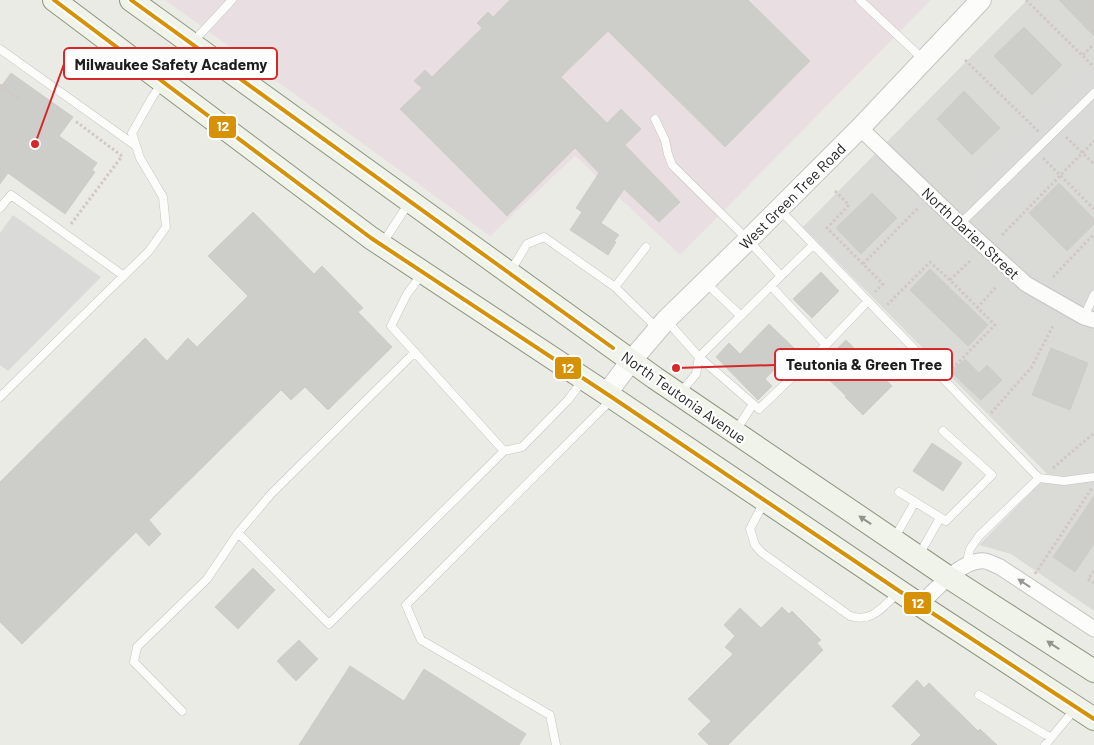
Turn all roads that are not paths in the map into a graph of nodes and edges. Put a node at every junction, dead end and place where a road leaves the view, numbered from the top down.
1 (54, 0) edge
2 (131, 0) edge
3 (232, 0) edge
4 (860, 0) edge
5 (981, 0) edge
6 (191, 44) junction
7 (0, 49) edge
8 (924, 60) junction
9 (163, 82) junction
10 (1094, 93) edge
11 (656, 119) dead end
12 (860, 128) junction
13 (136, 146) junction
14 (410, 202) junction
15 (0, 208) edge
16 (779, 209) junction
17 (960, 224) junction
18 (748, 240) junction
19 (382, 245) junction
20 (813, 245) junction
21 (646, 247) dead end
22 (424, 273) junction
23 (509, 274) junction
24 (124, 276) junction
25 (781, 276) junction
26 (705, 282) junction
27 (615, 286) junction
28 (771, 286) junction
29 (1094, 295) edge
30 (868, 301) junction
31 (740, 316) junction
32 (1089, 318) edge
33 (662, 324) junction
34 (826, 345) junction
35 (415, 352) junction
36 (700, 357) junction
37 (631, 361) junction
38 (584, 378) junction
39 (680, 395) junction
40 (610, 396) junction
41 (0, 397) edge
42 (753, 404) junction
43 (943, 431) dead end
44 (735, 432) junction
45 (504, 451) junction
46 (1094, 477) edge
47 (1040, 478) junction
48 (899, 492) dead end
49 (764, 500) junction
50 (915, 502) junction
51 (940, 518) junction
52 (238, 533) junction
53 (893, 540) junction
54 (918, 557) junction
55 (957, 571) junction
56 (900, 591) junction
57 (920, 605) junction
58 (1094, 630) edge
59 (1094, 671) edge
60 (979, 695) dead end
61 (182, 711) dead end
62 (1085, 713) edge
63 (1051, 738) junction
64 (556, 745) edge
65 (1045, 745) edge

1 - 9 main road
2 - 6 main road, North Teutonia Avenue
3 - 6 lane
4 - 8 lane
5 - 8 street, West Green Tree Road
6 - 9 lane
6 - 14 main road, North Teutonia Avenue
7 - 13 lane
8 - 12 street, West Green Tree Road
9 - 13 lane
9 - 19 main road
10 - 17 lane
11 - 18 lane
12 - 16 street, West Green Tree Road
12 - 17 street, North Darien Street
13 - 24 lane
14 - 19 lane
14 - 23 main road, North Teutonia Avenue
15 - 24 lane
16 - 18 street, West Green Tree Road
16 - 20 lane
17 - 32 street, North Darien Street
18 - 25 lane
18 - 26 street, West Green Tree Road
19 - 22 main road
20 - 25 lane
20 - 30 lane
21 - 27 lane
22 - 35 lane
22 - 38 main road
23 - 27 lane
23 - 37 main road, North Teutonia Avenue
24 - 41 lane
25 - 28 lane
26 - 31 lane
26 - 33 street, West Green Tree Road
27 - 33 lane
28 - 31 lane
28 - 34 lane
29 - 32 lane
30 - 34 lane
30 - 47 lane
31 - 36 lane
33 - 36 lane
33 - 37 street, West Green Tree Road
34 - 42 lane
35 - 45 lane
35 - 52 lane
36 - 39 lane
36 - 42 lane
37 - 39 main road, North Teutonia Avenue
37 - 40 street, West Green Tree Road
38 - 40 main road
38 - 45 lane
39 - 44 main road, North Teutonia Avenue
40 - 49 main road
40 - 64 lane
42 - 44 lane
43 - 51 lane
53 -> 44 main road, North Teutonia Avenue
45 - 52 lane
46 - 47 lane
47 - 55 lane
48 - 50 lane
49 - 56 main road
49 - 56 lane
50 - 51 lane
50 - 53 lane
51 - 54 lane
52 - 61 lane
53 - 54 main road, North Teutonia Avenue
54 - 55 main road, North Teutonia Avenue
55 - 57 street
58 -> 55 street
59 -> 55 main road, North Teutonia Avenue
56 - 57 main road
57 - 62 main road
60 - 63 lane
62 - 63 lane
63 - 65 lane

